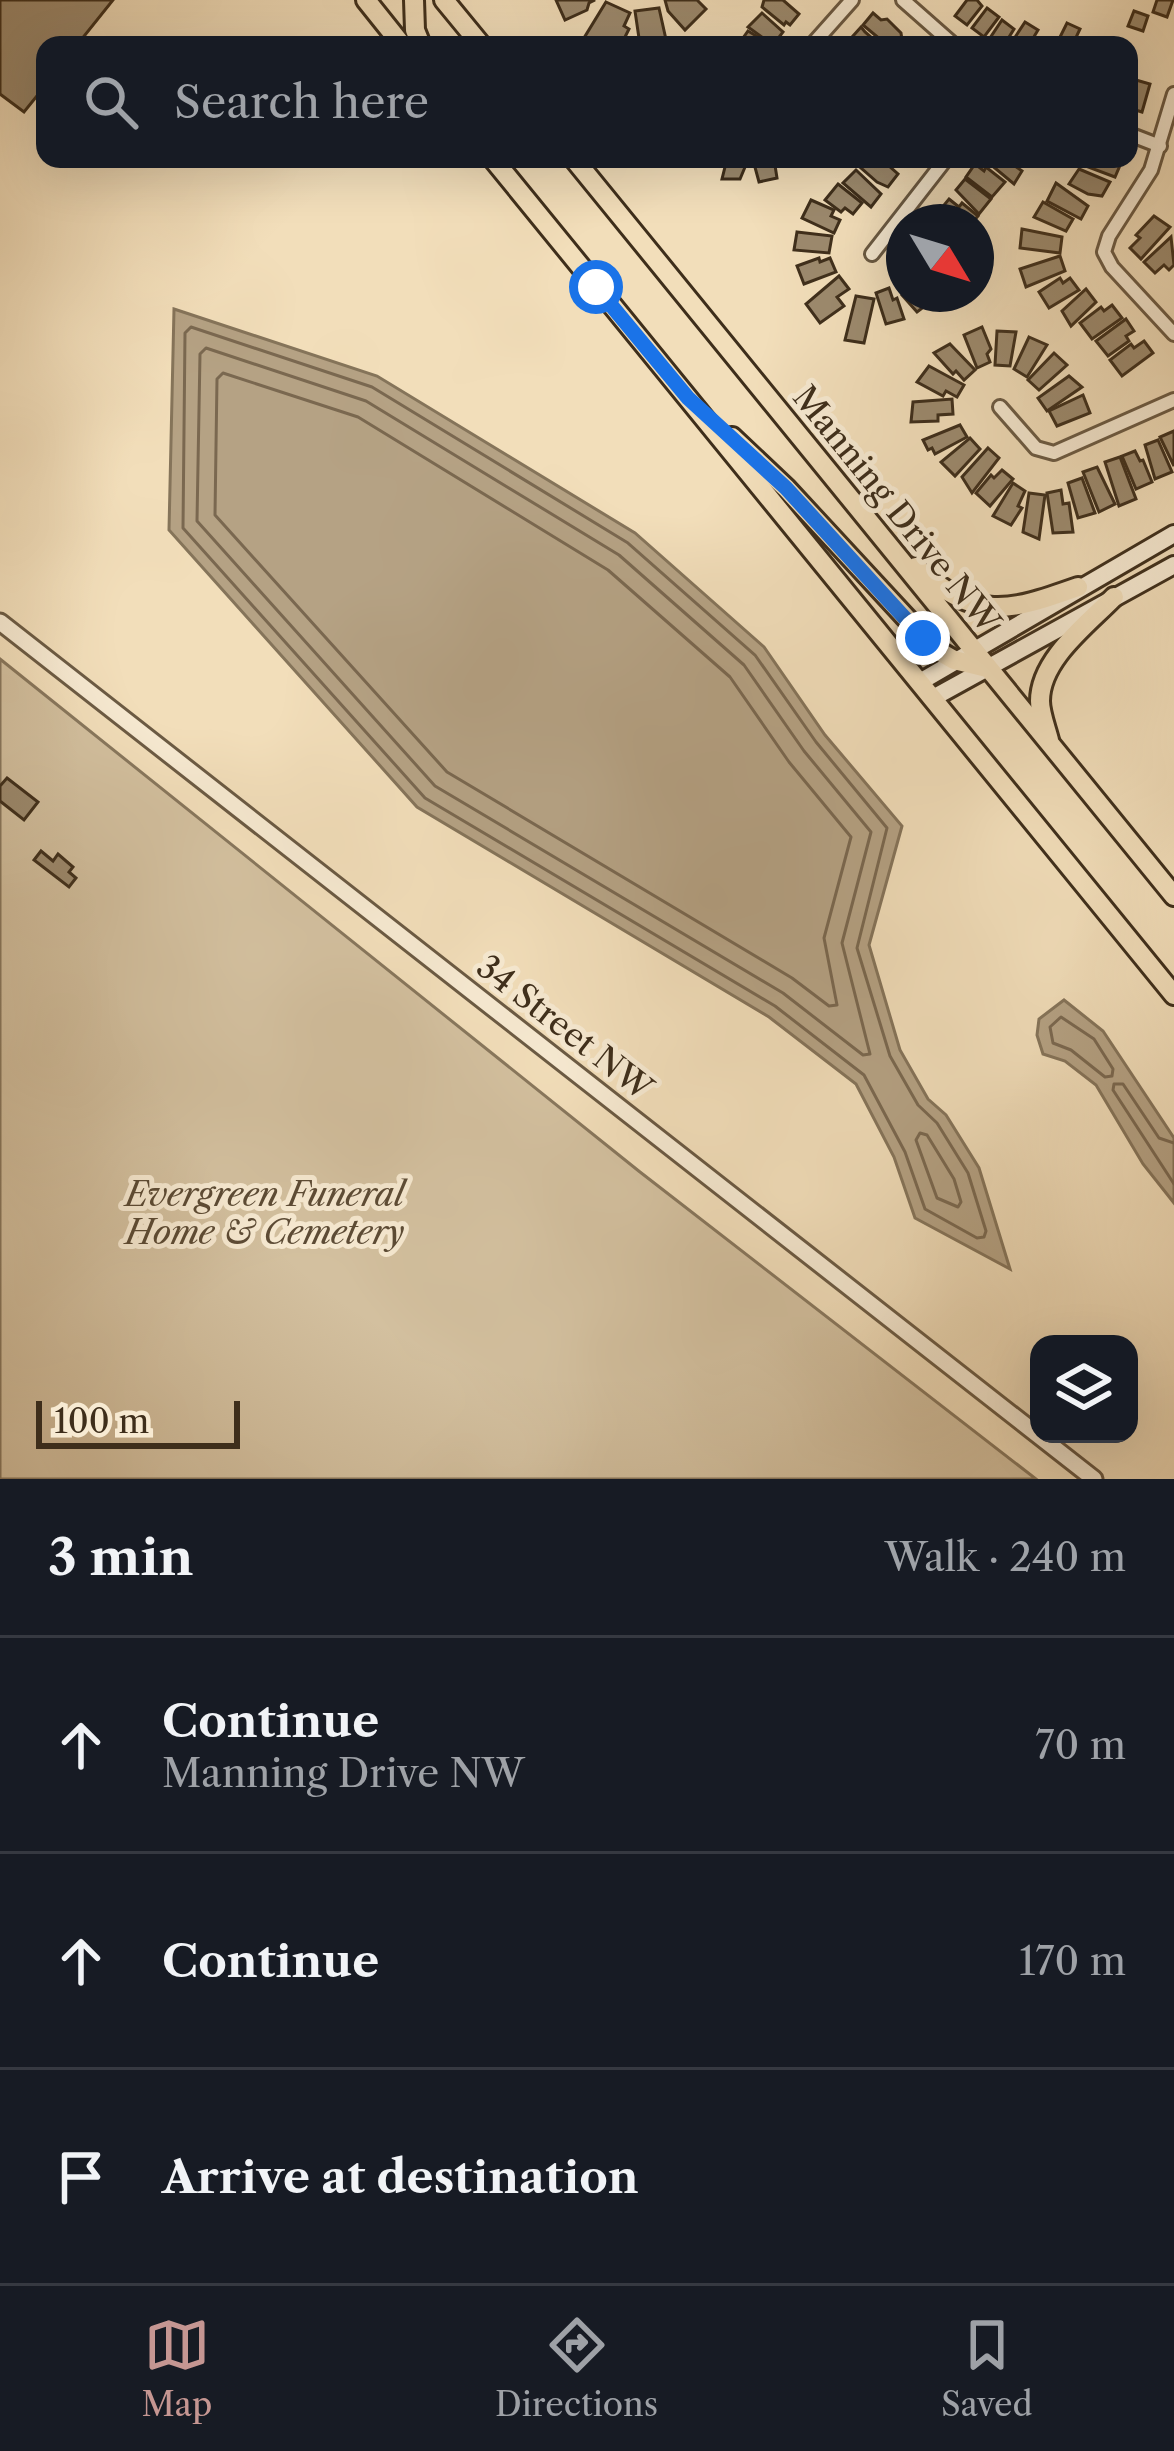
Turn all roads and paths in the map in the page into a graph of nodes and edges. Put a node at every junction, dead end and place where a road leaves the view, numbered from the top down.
1 (366, 0) edge
2 (414, 0) edge
3 (444, 0) edge
4 (852, 0) edge
5 (903, 0) edge
6 (395, 36) edge
7 (417, 36) edge
8 (474, 36) edge
9 (820, 36) edge
10 (944, 36) edge
11 (1174, 94) edge
12 (1138, 137) edge
13 (1160, 146) junction
14 (500, 168) edge
15 (581, 168) edge
16 (939, 168) edge
17 (872, 254) dead end
18 (1174, 334) edge
19 (688, 398) junction
20 (1174, 400) edge
21 (1000, 407) dead end
22 (1174, 534) edge
23 (881, 536) junction
24 (1174, 565) edge
25 (1078, 587) junction
26 (1114, 597) junction
27 (0, 622) edge
28 (972, 649) junction
29 (954, 660) junction
30 (987, 668) junction
31 (927, 690) junction
32 (1050, 744) junction
33 (1174, 896) edge
34 (1174, 995) edge
35 (1094, 1479) edge

1 - 6 main road
2 - 7 main road
3 - 8 main road
4 - 9 street
5 - 10 street
11 - 13 street
12 - 13 street
13 - 18 street
14 - 19 main road
15 - 23 main road, Manning Drive NW
16 - 17 street
19 - 29 main road
19 - 31 main road
20 - 21 street
22 - 25 main road
23 - 25 main road
23 - 28 main road, Manning Drive NW
24 - 26 main road
25 - 28 main road
26 - 30 main road
26 - 32 main road
27 - 35 street, 34 Street NW
28 - 29 main road
28 - 30 main road, Manning Drive NW
29 - 30 main road
29 - 31 main road
30 - 31 main road
30 - 32 main road, Manning Drive NW
31 - 34 main road
32 - 33 main road, Manning Drive NW

